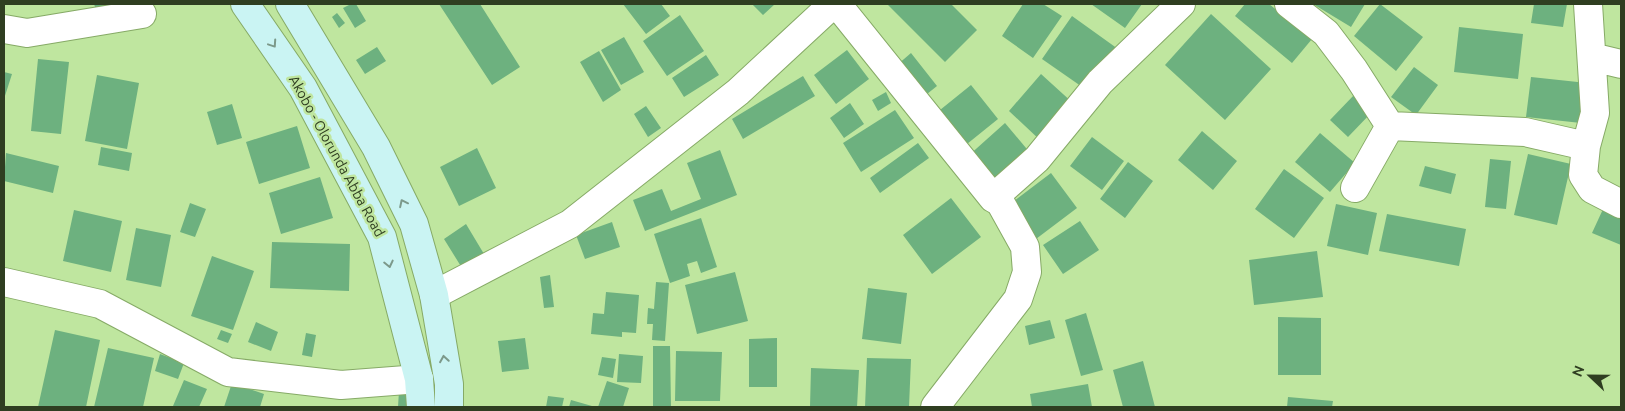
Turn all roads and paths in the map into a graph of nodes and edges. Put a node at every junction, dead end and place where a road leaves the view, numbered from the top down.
1 (245, 4) edge
2 (290, 4) edge
3 (833, 4) edge
4 (837, 4) edge
5 (1181, 4) edge
6 (1289, 4) edge
7 (1588, 4) edge
8 (142, 14) dead end
9 (4, 29) edge
10 (1592, 58) junction
11 (1621, 64) edge
12 (1390, 126) junction
13 (1586, 146) junction
14 (1355, 188) dead end
15 (993, 198) junction
16 (1621, 204) edge
17 (4, 282) edge
18 (434, 295) junction
19 (958, 377) junction
20 (418, 378) junction
21 (421, 407) edge
22 (449, 407) edge
23 (935, 407) edge
24 (961, 407) edge

1 -> 20 main road, Akobo - Olorunda Abba Road
18 -> 2 main road
3 - 18 street
4 - 15 street
5 - 15 street
6 - 12 street
7 - 10 street
8 - 9 street
10 - 11 street
10 - 13 street
12 - 13 street
12 - 14 street
13 - 16 street
15 - 19 street
17 - 20 street
22 -> 18 main road
19 - 23 street
19 - 24 street
20 - 21 main road, Akobo - Olorunda Abba Road

